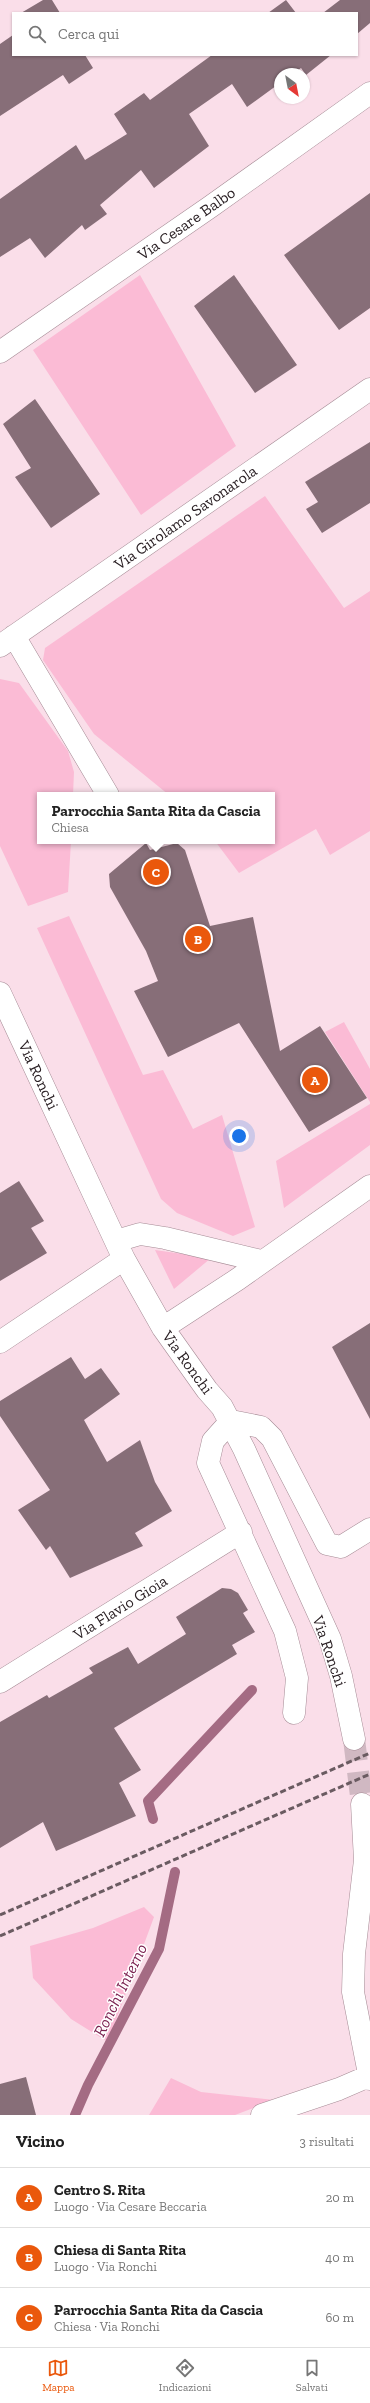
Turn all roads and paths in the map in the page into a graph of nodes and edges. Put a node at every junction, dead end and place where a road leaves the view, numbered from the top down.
1 (370, 92) edge
2 (0, 352) edge
3 (370, 389) edge
4 (7, 641) edge
5 (106, 792) edge
6 (1, 996) edge
7 (370, 1186) edge
8 (120, 1250) junction
9 (261, 1261) junction
10 (163, 1328) junction
11 (0, 1342) edge
12 (231, 1421) junction
13 (370, 1529) edge
14 (241, 1532) junction
15 (0, 1682) edge
16 (294, 1713) dead end
17 (354, 1739) tunnel mouth
18 (362, 1804) tunnel mouth
19 (370, 2077) edge
20 (262, 2115) edge

1 - 2 street, Via Cesare Balbo
3 - 4 street, Via Girolamo Savonarola
4 - 5 street
6 - 8 street, Via Ronchi
7 - 9 street
8 - 9 street
8 - 10 street, Via Ronchi
8 - 11 street
9 - 10 street
10 - 12 street, Via Ronchi
12 - 13 street
12 - 14 street
12 - 17 street, Via Ronchi
14 - 15 street, Via Flavio Gioia
14 - 16 street
18 - 19 street
19 - 20 street

